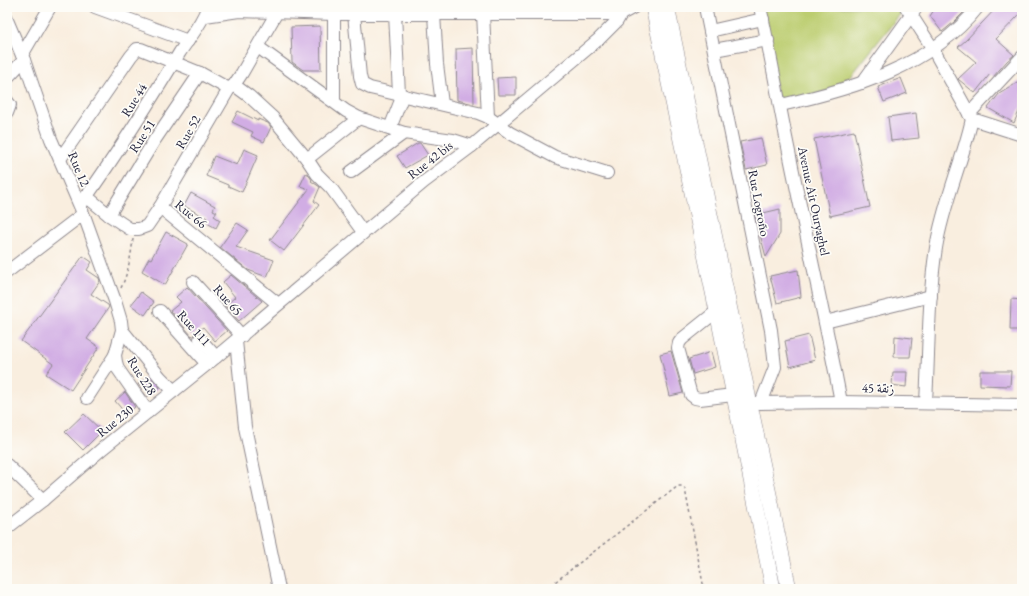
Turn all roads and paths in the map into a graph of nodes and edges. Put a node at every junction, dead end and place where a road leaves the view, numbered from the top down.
1 (50, 7) edge
2 (95, 7) edge
3 (634, 7) edge
4 (653, 7) edge
5 (667, 7) edge
6 (705, 7) edge
7 (978, 7) edge
8 (237, 9) edge
9 (279, 10) edge
10 (566, 10) edge
11 (620, 10) edge
12 (911, 10) edge
13 (206, 11) edge
14 (483, 13) junction
15 (761, 13) edge
16 (334, 14) junction
17 (354, 14) junction
18 (395, 14) junction
19 (434, 14) junction
20 (7, 20) edge
21 (710, 31) junction
22 (188, 40) junction
23 (768, 40) junction
24 (258, 47) junction
25 (933, 49) junction
26 (714, 50) junction
27 (23, 57) junction
28 (1021, 58) edge
29 (174, 62) junction
30 (200, 73) junction
31 (7, 78) edge
32 (862, 84) junction
33 (231, 87) junction
34 (401, 95) junction
35 (7, 101) edge
36 (334, 101) junction
37 (442, 104) junction
38 (781, 105) junction
39 (7, 113) edge
40 (971, 117) junction
41 (359, 118) junction
42 (493, 120) junction
43 (390, 128) junction
44 (404, 133) junction
45 (1022, 135) edge
46 (472, 146) junction
47 (60, 159) junction
48 (307, 159) junction
49 (351, 172) dead end
50 (607, 173) dead end
51 (83, 205) junction
52 (160, 207) junction
53 (109, 215) junction
54 (134, 230) junction
55 (363, 232) junction
56 (9, 268) edge
57 (193, 282) dead end
58 (931, 296) junction
59 (115, 300) junction
60 (278, 304) junction
61 (160, 310) dead end
62 (717, 310) junction
63 (825, 322) junction
64 (122, 330) junction
65 (239, 338) junction
66 (200, 339) dead end
67 (115, 355) junction
68 (212, 360) junction
69 (174, 391) junction
70 (87, 398) dead end
71 (734, 399) junction
72 (841, 402) junction
73 (926, 402) junction
74 (756, 403) junction
75 (1022, 405) edge
76 (148, 412) junction
77 (7, 466) edge
78 (43, 500) junction
79 (7, 528) edge
80 (279, 589) edge
81 (546, 589) edge
82 (704, 589) edge
83 (773, 589) edge
84 (789, 589) edge

1 - 27 street
2 - 22 street
3 - 11 street, Rue 42 bis
4 - 62 main road
5 - 74 main road
6 - 21 street, Rue Logroño
7 - 25 street
8 - 9 street
8 - 13 street
9 - 16 street
9 - 24 street, Rue 52
10 - 11 street
10 - 14 street
11 - 42 street, Rue 42 bis
12 - 25 street
12 - 32 street
13 - 22 street, Rue 44
14 - 19 street
14 - 42 street
15 - 21 street
15 - 23 street, Avenue Ait Ouryaghel
16 - 17 street
16 - 36 street
17 - 18 street
17 - 34 street
18 - 19 street
18 - 34 street
19 - 37 street
20 - 27 street, Rue 12
21 - 26 street, Rue Logroño
22 - 29 street, Rue 44
23 - 26 street
23 - 38 street, Avenue Ait Ouryaghel
24 - 33 street, Rue 52
24 - 36 street
25 - 32 street
25 - 40 street
26 - 74 street, Rue Logroño
27 - 31 street
27 - 47 street, Rue 12
28 - 40 street
29 - 30 street
29 - 47 street
29 - 51 street, Rue 44
30 - 33 street
30 - 53 street, Rue 51
32 - 38 street
33 - 48 street
33 - 52 street, Rue 52
34 - 37 street
34 - 43 street
35 - 39 street
36 - 41 street
37 - 42 street
38 - 63 street, Avenue Ait Ouryaghel
40 - 45 street
40 - 58 street
41 - 43 street
41 - 48 street
42 - 46 street, Rue 42 bis
42 - 50 street
43 - 44 street
44 - 46 street
44 - 49 street
46 - 55 street, Rue 42 bis
47 - 51 street, Rue 12
48 - 55 street
51 - 53 street
51 - 56 street, Rue 44
51 - 59 street, Rue 12
52 - 54 street, Rue 66
52 - 60 street, Rue 66
53 - 54 street
54 - 59 path
55 - 60 street, Rue 42 bis
57 - 65 street, Rue 65
58 - 63 street
58 - 73 street
59 - 64 street, Rue 12
60 - 65 street, Rue 42 bis
61 - 68 street, Rue 111
62 - 71 main road
62 - 71 street, زنقة 45
63 - 72 street, Avenue Ait Ouryaghel
64 - 67 street, Rue 228
64 - 69 street
65 - 68 street, Rue 230
65 - 80 street
66 - 68 street
67 - 70 street
67 - 76 street, Rue 228
68 - 69 street, Rue 230
69 - 76 street, Rue 230
71 - 74 street, زنقة 45
71 - 83 main road
72 - 73 street, زنقة 45
72 - 74 street, زنقة 45
73 - 75 street, زنقة 45
74 - 84 main road
76 - 78 street, Rue 230
77 - 78 street
78 - 79 street, Rue 230
81 - 82 path

